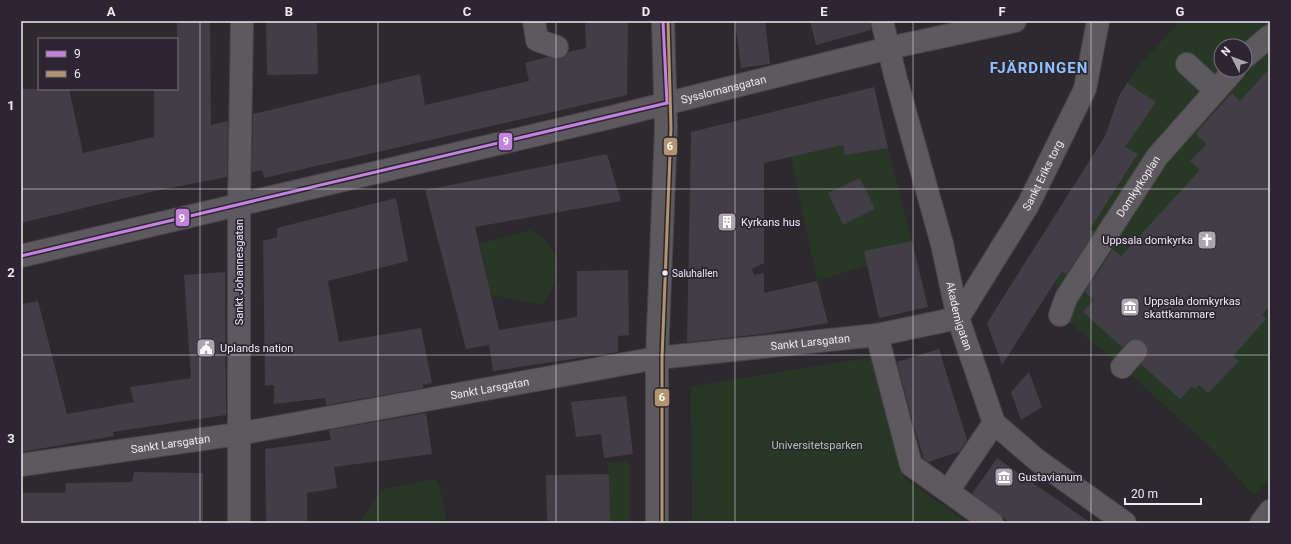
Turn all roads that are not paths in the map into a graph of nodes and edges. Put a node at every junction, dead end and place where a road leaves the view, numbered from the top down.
1 (242, 21) edge
2 (534, 21) edge
3 (663, 21) edge
4 (882, 21) edge
5 (1015, 21) edge
6 (1098, 21) edge
7 (1270, 36) edge
8 (557, 47) dead end
9 (889, 48) junction
10 (1253, 50) edge
11 (1187, 64) dead end
12 (1226, 78) edge
13 (1215, 90) junction
14 (667, 103) junction
15 (239, 204) junction
16 (21, 256) edge
17 (1060, 315) dead end
18 (958, 318) junction
19 (877, 335) junction
20 (657, 358) junction
21 (994, 423) junction
22 (238, 434) junction
23 (21, 465) edge
24 (948, 491) junction
25 (1270, 511) edge
26 (239, 523) edge
27 (656, 523) edge
28 (992, 523) edge
29 (1124, 523) edge
30 (1261, 523) edge

1 - 15 street, Sankt Johannesgatan
2 - 8 street
3 - 14 street
4 - 9 street, Akademigatan
5 - 9 street, Sysslomansgatan
6 - 18 street, Sankt Eriks torg
7 - 10 street
9 - 14 street, Sysslomansgatan
9 - 18 street, Akademigatan
11 - 13 street
12 - 13 street, Domkyrkoplan
13 - 17 street, Domkyrkoplan
14 - 15 street, Sysslomansgatan
14 - 20 street
15 - 16 street, Sysslomansgatan
15 - 22 street, Sankt Johannesgatan
18 - 19 street, Sankt Larsgatan
18 - 21 street, Akademigatan
19 - 20 street, Sankt Larsgatan
19 - 24 street
20 - 22 street, Sankt Larsgatan
20 - 27 street
21 - 24 street
21 - 29 street
22 - 23 street, Sankt Larsgatan
22 - 26 street, Sankt Johannesgatan
24 - 28 street
25 - 30 street

